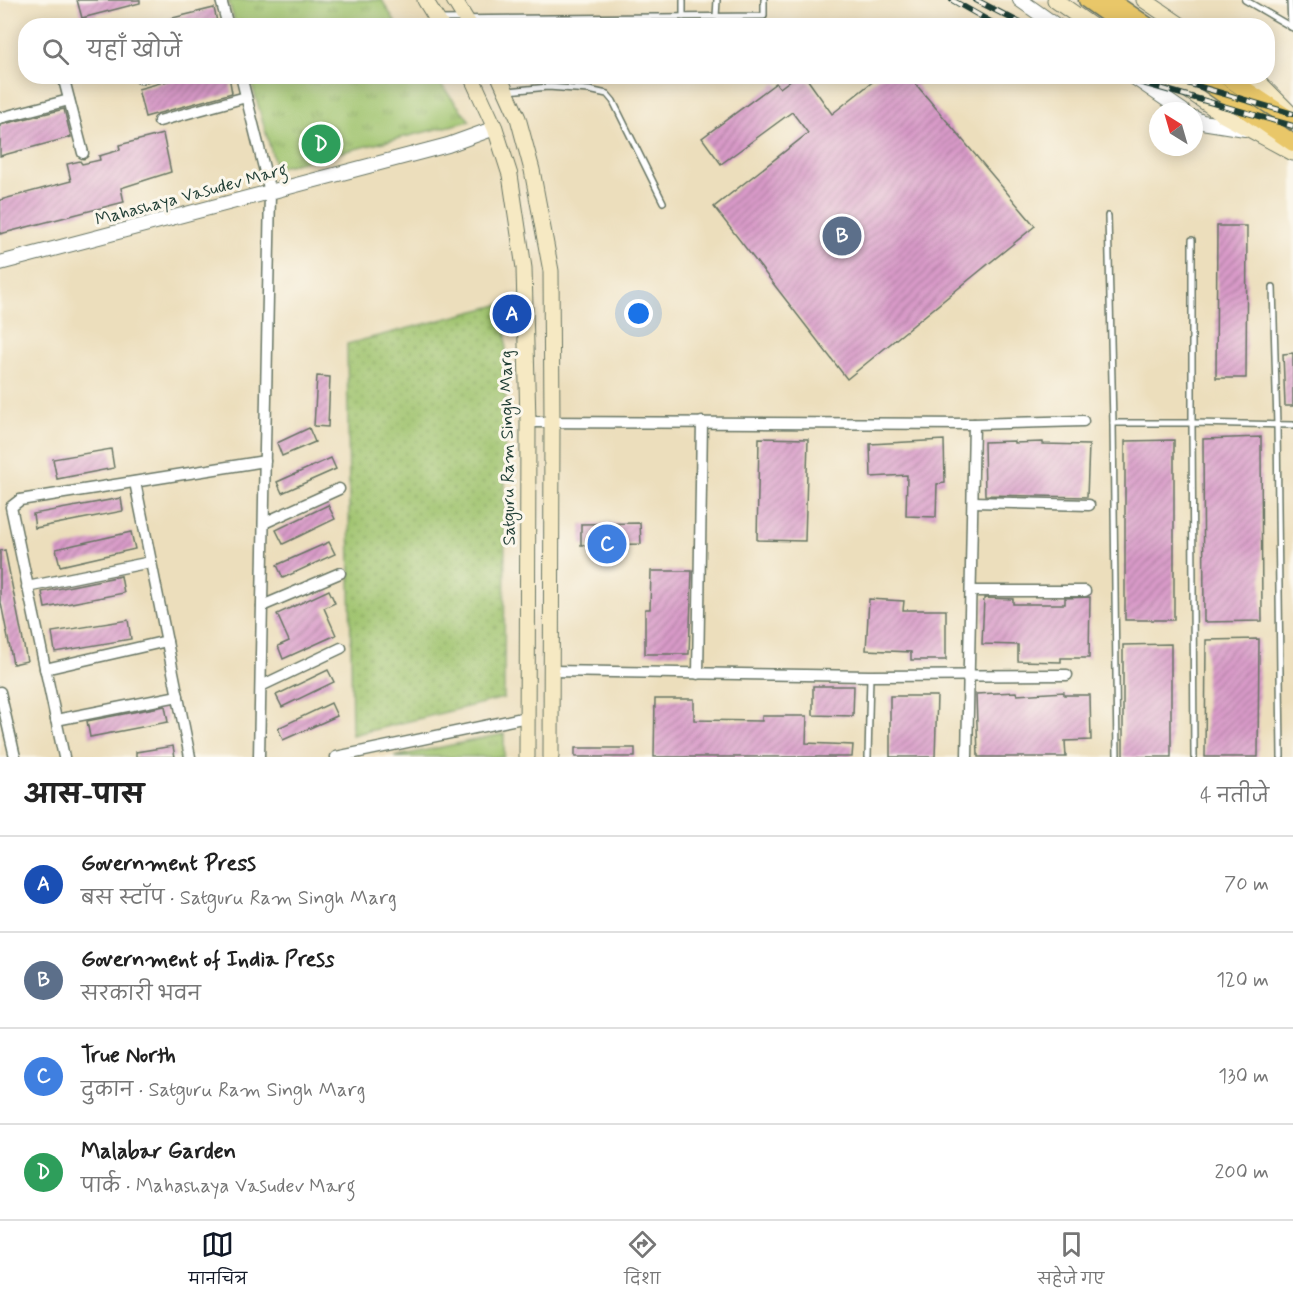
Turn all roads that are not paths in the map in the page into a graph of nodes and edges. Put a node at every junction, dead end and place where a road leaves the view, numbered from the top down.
1 (221, 0) edge
2 (425, 0) edge
3 (454, 0) edge
4 (683, 0) edge
5 (717, 0) edge
6 (764, 0) edge
7 (1020, 0) edge
8 (1055, 0) edge
9 (1087, 0) edge
10 (1110, 0) edge
11 (1144, 0) edge
12 (1245, 0) edge
13 (1290, 0) edge
14 (683, 17) junction
15 (716, 17) junction
16 (226, 18) edge
17 (436, 18) edge
18 (465, 18) edge
19 (640, 18) edge
20 (1046, 18) edge
21 (1081, 18) edge
22 (1113, 18) edge
23 (1136, 18) edge
24 (1170, 18) edge
25 (1292, 28) edge
26 (65, 84) edge
27 (243, 84) edge
28 (475, 84) edge
29 (502, 84) edge
30 (1144, 84) edge
31 (1179, 84) edge
32 (1208, 84) edge
33 (1237, 84) edge
34 (1261, 84) edge
35 (506, 92) junction
36 (246, 97) junction
37 (69, 100) junction
38 (1170, 102) edge
39 (1293, 116) edge
40 (0, 118) edge
41 (518, 118) junction
42 (159, 120) dead end
43 (1293, 121) edge
44 (1203, 122) edge
45 (495, 128) junction
46 (1250, 129) junction
47 (1293, 143) edge
48 (83, 153) dead end
49 (1293, 153) edge
50 (270, 192) junction
51 (663, 202) dead end
52 (1108, 216) dead end
53 (1192, 240) dead end
54 (0, 263) edge
55 (1273, 287) dead end
56 (552, 421) junction
57 (1083, 421) dead end
58 (528, 422) junction
59 (702, 422) junction
60 (1113, 423) junction
61 (1192, 423) junction
62 (974, 424) junction
63 (1277, 425) junction
64 (1293, 425) edge
65 (265, 461) junction
66 (135, 482) junction
67 (339, 489) dead end
68 (973, 502) junction
69 (1089, 505) dead end
70 (264, 523) junction
71 (151, 562) junction
72 (340, 573) dead end
73 (27, 587) junction
74 (971, 591) junction
75 (1085, 591) dead end
76 (262, 606) junction
77 (167, 640) junction
78 (341, 648) dead end
79 (45, 669) junction
80 (551, 671) junction
81 (698, 674) junction
82 (969, 675) junction
83 (1067, 675) dead end
84 (870, 676) junction
85 (261, 686) junction
86 (0, 692) edge
87 (178, 696) junction
88 (527, 717) junction
89 (56, 720) junction
90 (15, 757) edge
91 (64, 757) edge
92 (190, 757) edge
93 (259, 757) edge
94 (336, 757) edge
95 (527, 757) edge
96 (551, 757) edge
97 (868, 757) edge
98 (967, 757) edge
99 (1117, 757) edge
100 (1194, 757) edge
101 (1281, 757) edge

1 - 16 street
2 - 17 main road
3 - 18 main road
4 - 14 lane
5 - 15 lane
6 - 15 lane
7 - 20 street
8 - 21 main road
9 - 22 main road
10 - 23 main road
11 - 24 main road
12 - 25 lane
13 - 25 lane
14 - 15 lane
14 - 19 lane
26 - 37 street
27 - 36 street
28 - 45 main road, Satguru Ram Singh Marg
29 - 35 main road
30 - 38 street
31 - 46 main road
32 - 47 main road
33 - 43 main road
34 - 39 main road
35 - 41 main road
35 - 51 lane
36 - 42 street
36 - 50 street
37 - 40 street
37 - 48 street
41 - 45 main road
41 - 56 main road
44 - 46 street
45 - 50 street, Mahashaya Vasudev Marg
45 - 58 main road, Satguru Ram Singh Marg
46 - 49 main road
50 - 54 street, Mahashaya Vasudev Marg
50 - 65 street
52 - 60 lane
53 - 61 lane
55 - 63 lane
56 - 58 street
56 - 59 street
56 - 80 main road
57 - 62 street
58 - 88 main road, Satguru Ram Singh Marg
59 - 62 street
59 - 81 street
60 - 61 lane
60 - 99 lane
61 - 63 lane
61 - 100 lane
62 - 68 street
63 - 64 lane
63 - 101 lane
65 - 66 street
65 - 70 street
66 - 71 street
66 - 73 street
67 - 70 street
68 - 69 street
68 - 74 street
70 - 76 street
71 - 73 street
71 - 77 street
72 - 76 street
73 - 79 street
74 - 75 street
74 - 82 street
76 - 85 street
77 - 79 street
77 - 87 street
78 - 85 street
79 - 89 street
80 - 81 street
80 - 96 main road
81 - 84 street
82 - 83 street
82 - 84 street
82 - 98 street
84 - 97 lane
85 - 93 street
86 - 90 street
87 - 89 street
87 - 92 street
88 - 94 street
88 - 95 main road, Satguru Ram Singh Marg
89 - 91 street

